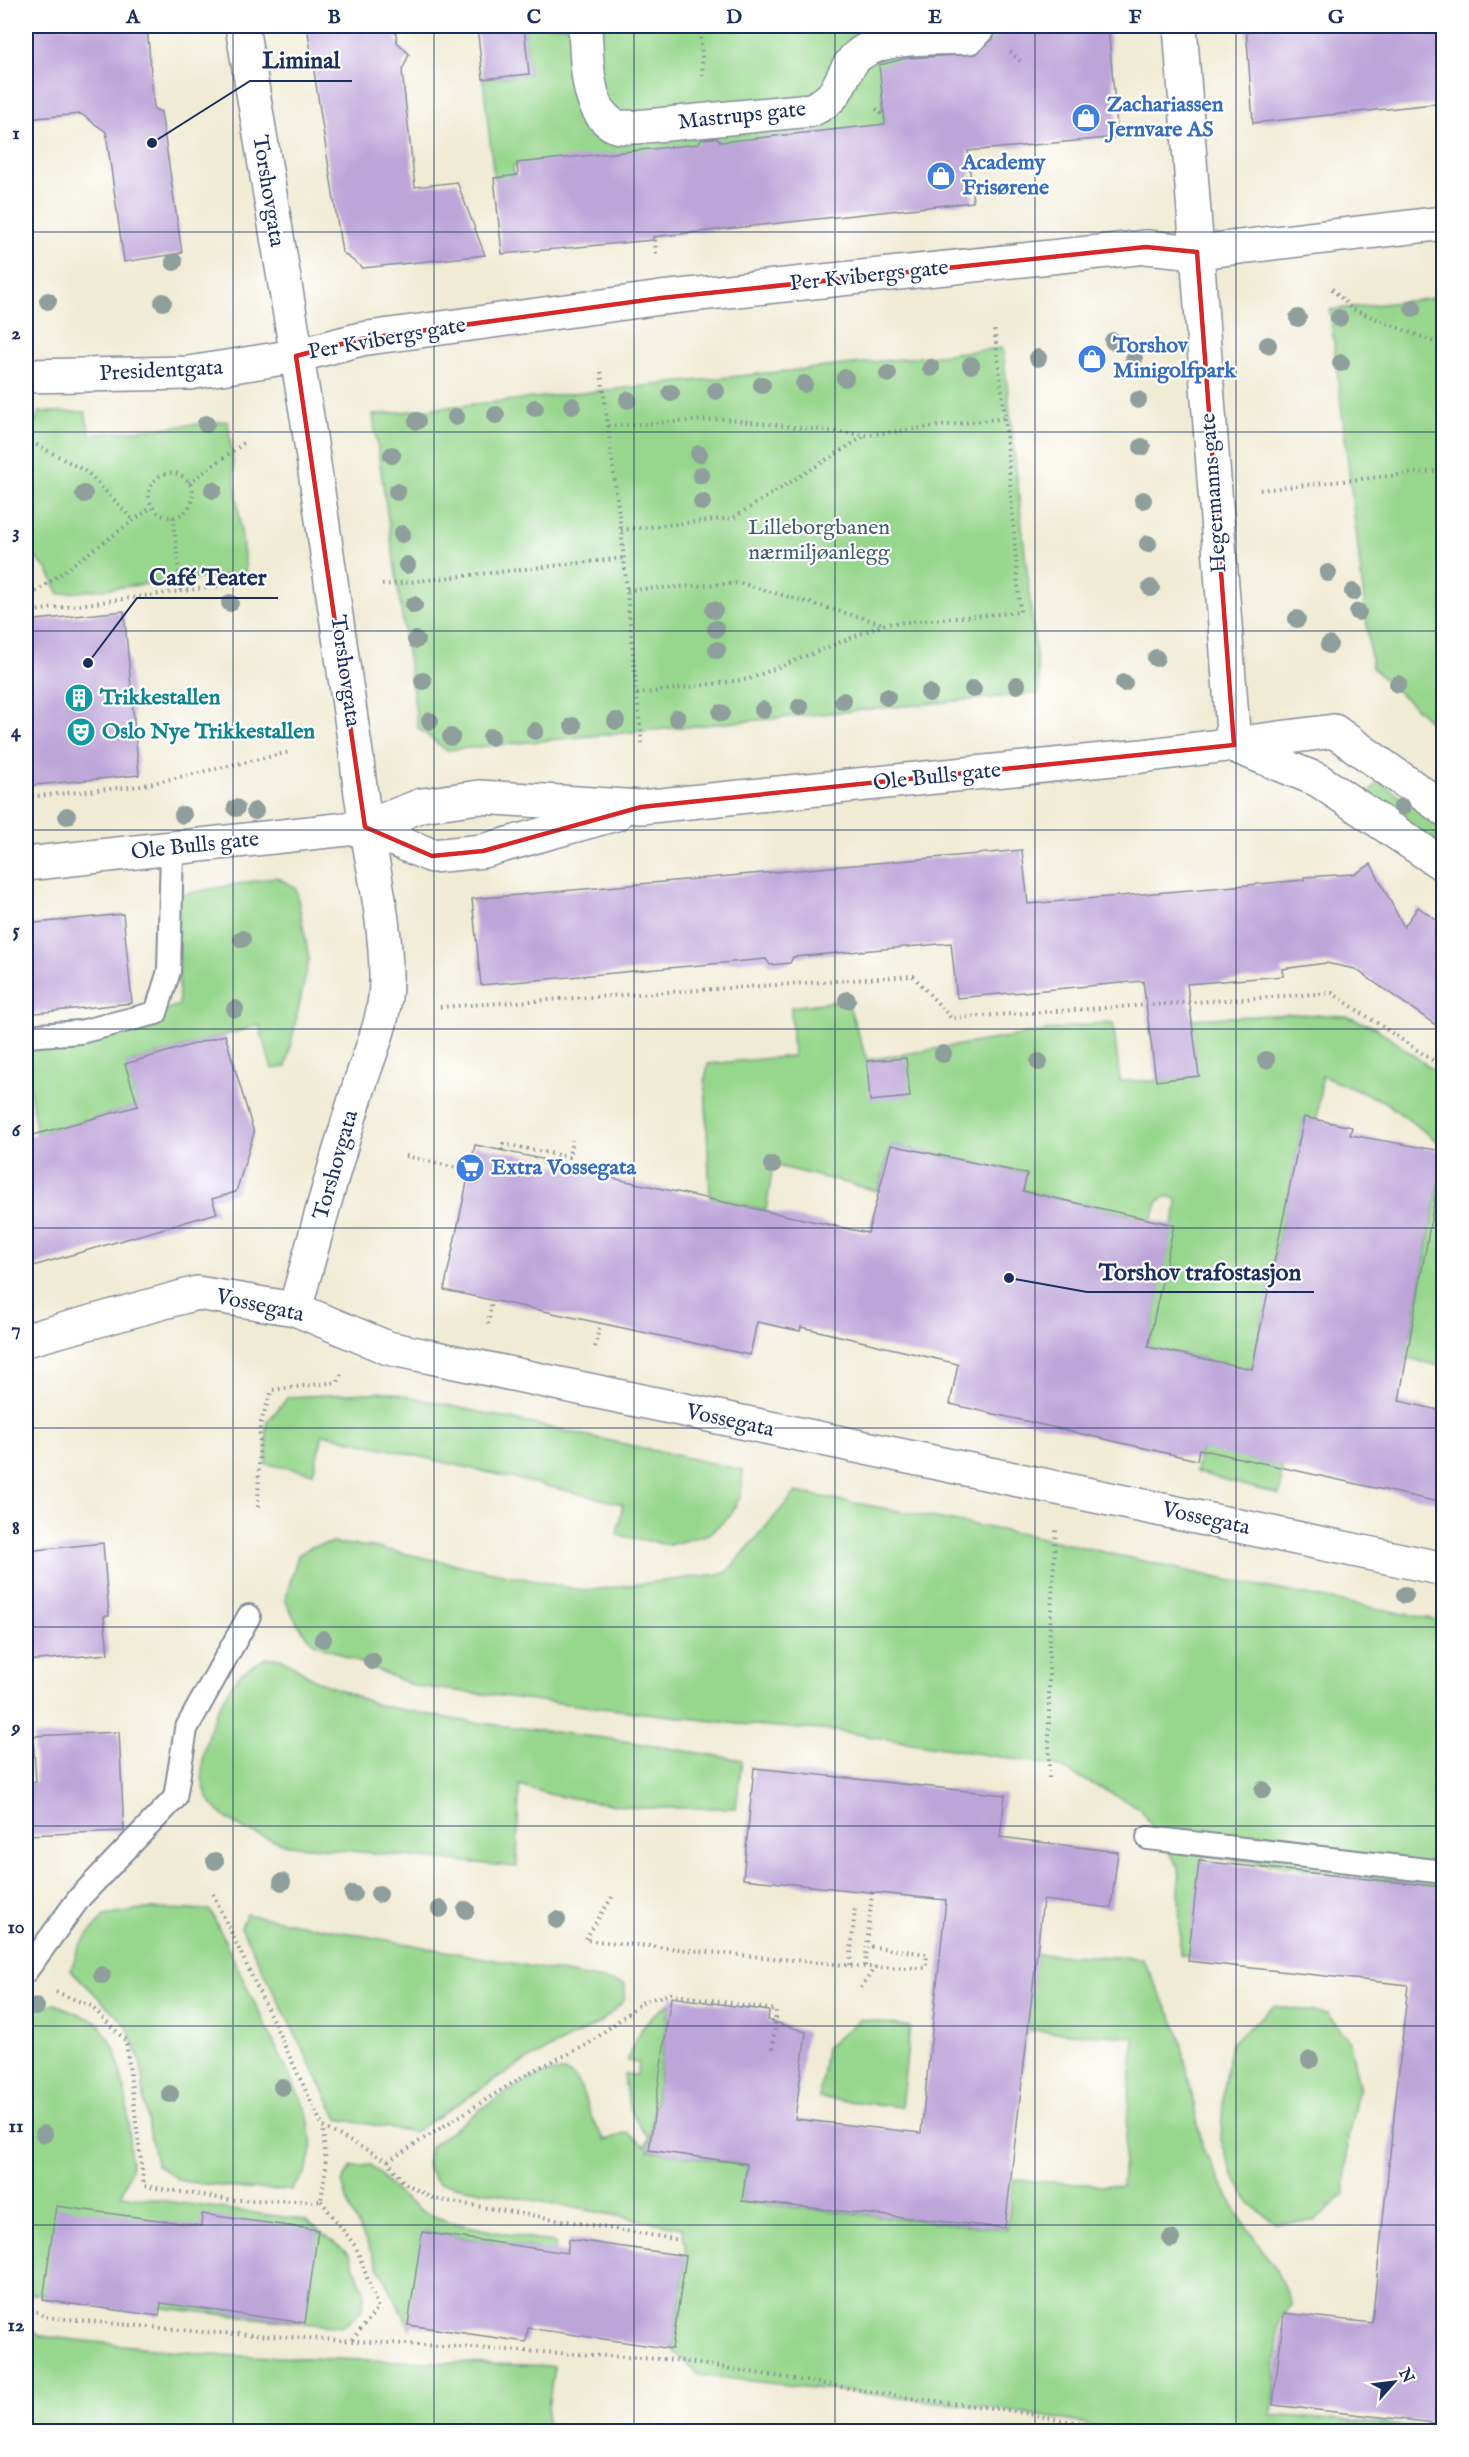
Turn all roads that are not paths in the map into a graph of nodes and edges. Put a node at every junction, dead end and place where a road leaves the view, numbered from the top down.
1 (242, 26) edge
2 (585, 26) edge
3 (979, 26) edge
4 (1180, 26) edge
5 (1443, 223) edge
6 (1197, 252) junction
7 (296, 356) junction
8 (26, 375) edge
9 (1234, 745) junction
10 (641, 807) junction
11 (1443, 809) edge
12 (365, 827) junction
13 (172, 848) junction
14 (26, 864) edge
15 (1443, 865) edge
16 (26, 1036) edge
17 (295, 1309) junction
18 (26, 1340) edge
19 (1443, 1569) edge
20 (249, 1616) dead end
21 (1148, 1838) dead end
22 (1443, 1872) edge
23 (26, 1971) edge

1 - 7 street, Torshovgata
2 - 3 street, Mastrups gate
4 - 6 street, Hegermanns gate
5 - 6 street, Per Kvibergs gate
6 - 7 street, Per Kvibergs gate
6 - 9 street, Hegermanns gate
7 - 8 street, Presidentgata
7 - 12 street, Torshovgata
9 - 10 street, Ole Bulls gate
9 - 11 street, Ole Bulls gate
9 - 15 street
10 - 12 street, Ole Bulls gate
10 - 12 street, Ole Bulls gate
12 - 13 street, Ole Bulls gate
12 - 17 street, Torshovgata
13 - 14 street, Ole Bulls gate
13 - 16 lane
17 - 18 street, Vossegata
17 - 19 street, Vossegata
20 - 23 lane
21 - 22 lane

